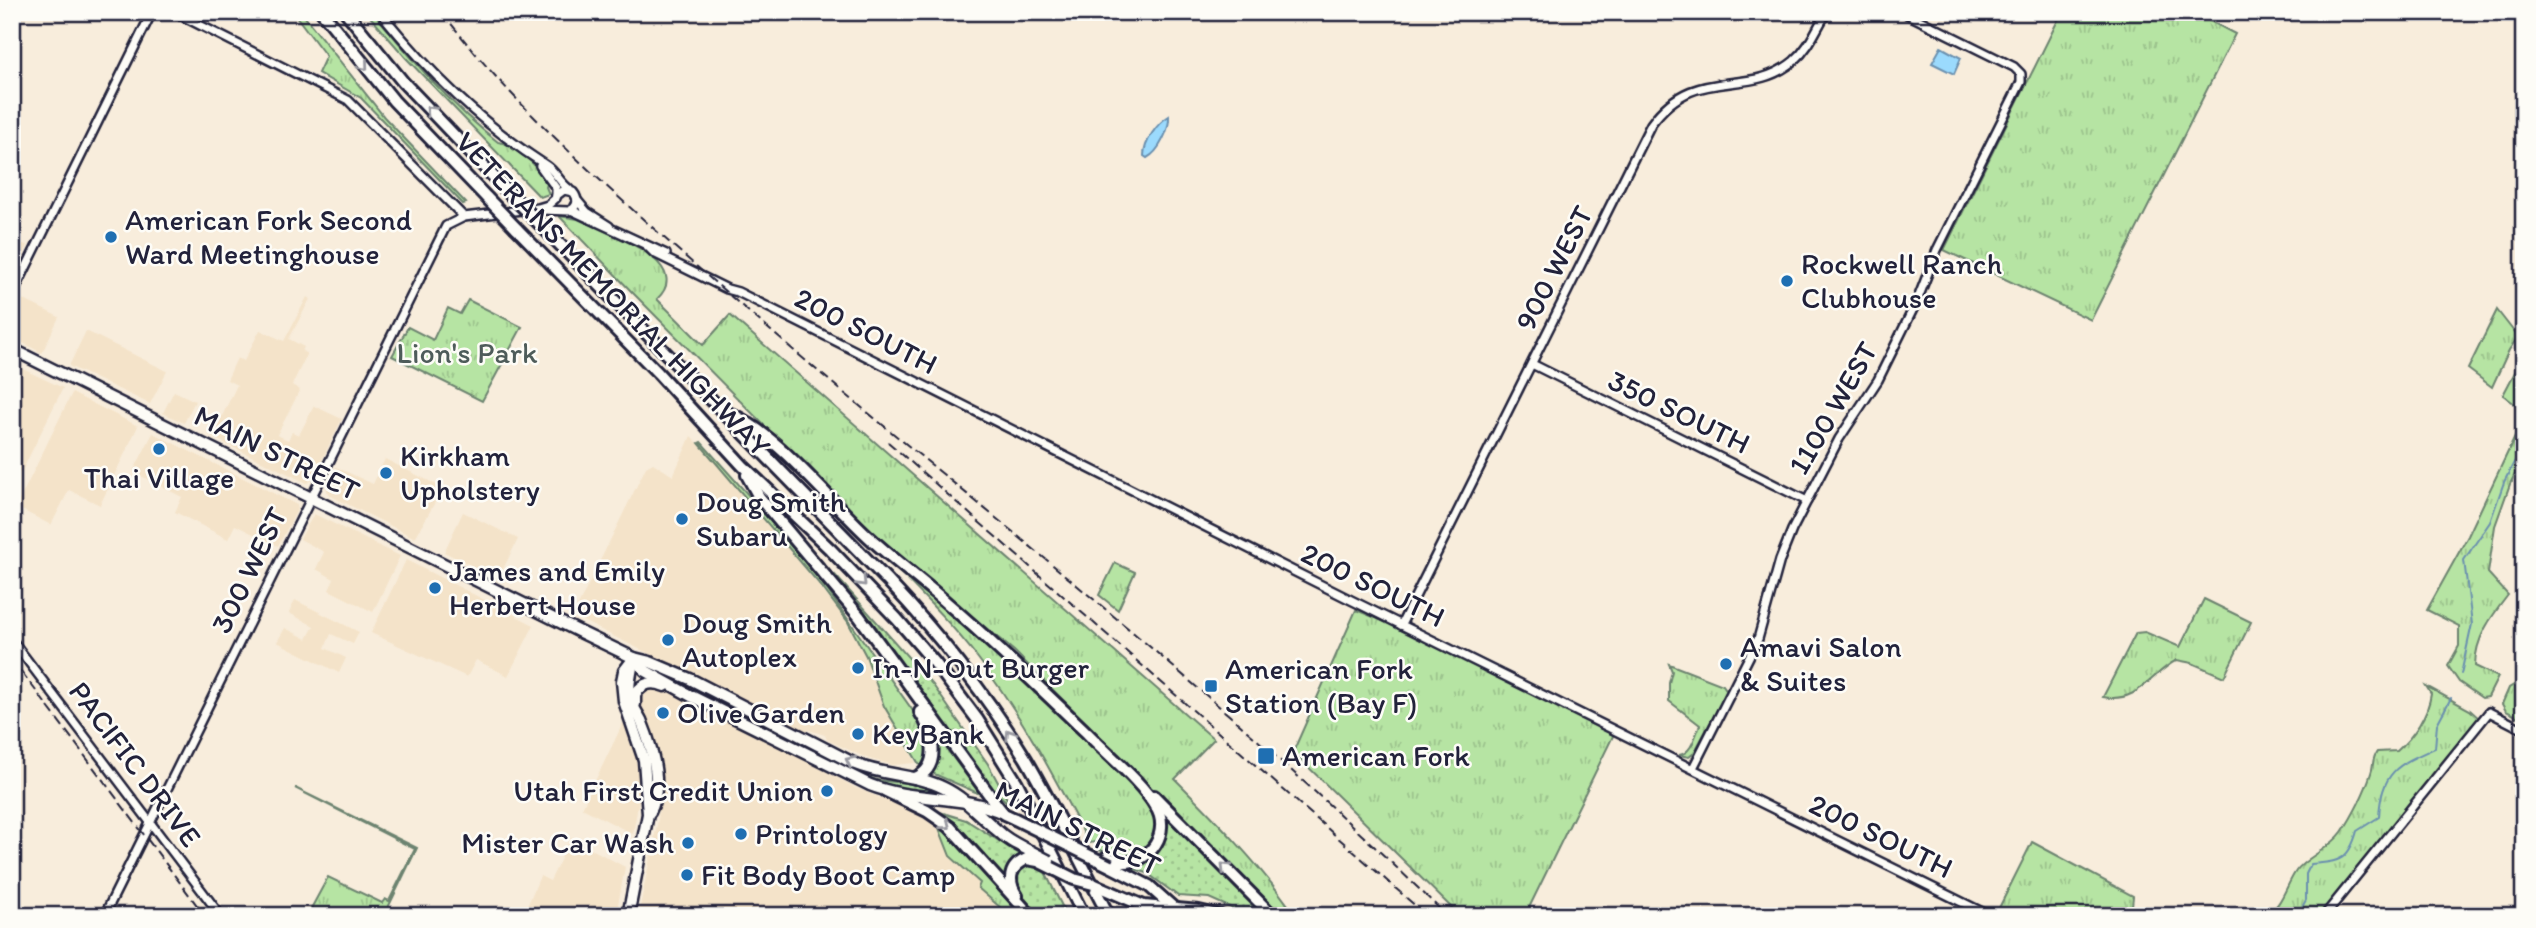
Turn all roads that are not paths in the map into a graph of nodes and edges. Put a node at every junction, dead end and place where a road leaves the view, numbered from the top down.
1 (152, 12) edge
2 (174, 12) edge
3 (322, 12) edge
4 (346, 12) edge
5 (380, 12) edge
6 (1826, 14) edge
7 (1908, 14) dead end
8 (538, 162) junction
9 (569, 190) junction
10 (556, 197) junction
11 (578, 200) junction
12 (538, 208) junction
13 (560, 209) junction
14 (571, 210) junction
15 (464, 217) junction
16 (612, 229) junction
17 (12, 296) edge
18 (12, 349) edge
19 (1532, 364) junction
20 (722, 411) junction
21 (743, 466) junction
22 (311, 497) junction
23 (1807, 501) junction
24 (1401, 625) junction
25 (12, 640) edge
26 (877, 641) junction
27 (634, 658) junction
28 (691, 696) junction
29 (637, 711) junction
30 (2524, 730) edge
31 (1119, 766) junction
32 (1693, 768) junction
33 (915, 778) junction
34 (887, 791) junction
35 (968, 803) junction
36 (648, 814) junction
37 (1004, 814) junction
38 (150, 822) junction
39 (1028, 855) junction
40 (1109, 862) junction
41 (1132, 903) junction
42 (1178, 913) edge
43 (104, 916) edge
44 (221, 916) edge
45 (628, 916) edge
46 (1032, 916) edge
47 (1084, 916) edge
48 (1109, 916) edge
49 (1143, 916) edge
50 (1221, 916) edge
51 (1273, 916) edge
52 (1990, 916) edge
53 (2324, 916) edge

1 - 17 street
2 - 15 street
3 -> 21 highway, VETERANS MEMORIAL HIGHWAY, bridge
20 -> 4 highway, VETERANS MEMORIAL HIGHWAY, bridge
5 - 8 street
6 - 19 street, 900 WEST
7 - 23 street, 1100 WEST
8 - 9 street
8 - 10 street
9 - 10 street
9 - 11 street
10 - 12 street
10 - 13 street
11 - 14 street
11 - 16 street, 200 SOUTH
12 - 13 street
12 - 15 street
13 - 14 street
14 - 16 street, 200 SOUTH
15 - 22 street, 300 WEST
16 - 24 street, 200 SOUTH
18 - 22 main road, MAIN STREET
19 - 23 street, 350 SOUTH
19 - 24 street, 900 WEST
20 - 31 highway
48 -> 20 highway, VETERANS MEMORIAL HIGHWAY
21 - 26 highway
21 -> 47 highway, VETERANS MEMORIAL HIGHWAY
22 - 27 main road, MAIN STREET
22 - 38 street, 300 WEST
23 - 32 street, 1100 WEST
24 - 32 street, 200 SOUTH
25 - 38 street, PACIFIC DRIVE
26 - 33 highway
26 - 37 highway
27 - 28 main road, MAIN STREET
27 - 29 main road
33 -> 27 main road, MAIN STREET
27 - 36 main road
28 - 29 main road
28 - 34 main road, MAIN STREET
29 - 36 main road
30 - 53 street
31 - 40 highway
51 -> 31 highway
32 - 52 street, 200 SOUTH
33 - 35 main road, MAIN STREET
34 - 35 main road, MAIN STREET
34 -> 46 highway
35 - 37 main road, MAIN STREET
35 - 39 main road, MAIN STREET
36 - 45 main road
37 - 40 highway, MAIN STREET, bridge
38 - 43 street, 300 WEST
38 - 44 street, PACIFIC DRIVE
39 - 41 highway, MAIN STREET, bridge
39 - 46 highway
40 - 42 highway, MAIN STREET
41 - 42 highway, MAIN STREET
41 - 49 highway
42 - 50 highway

